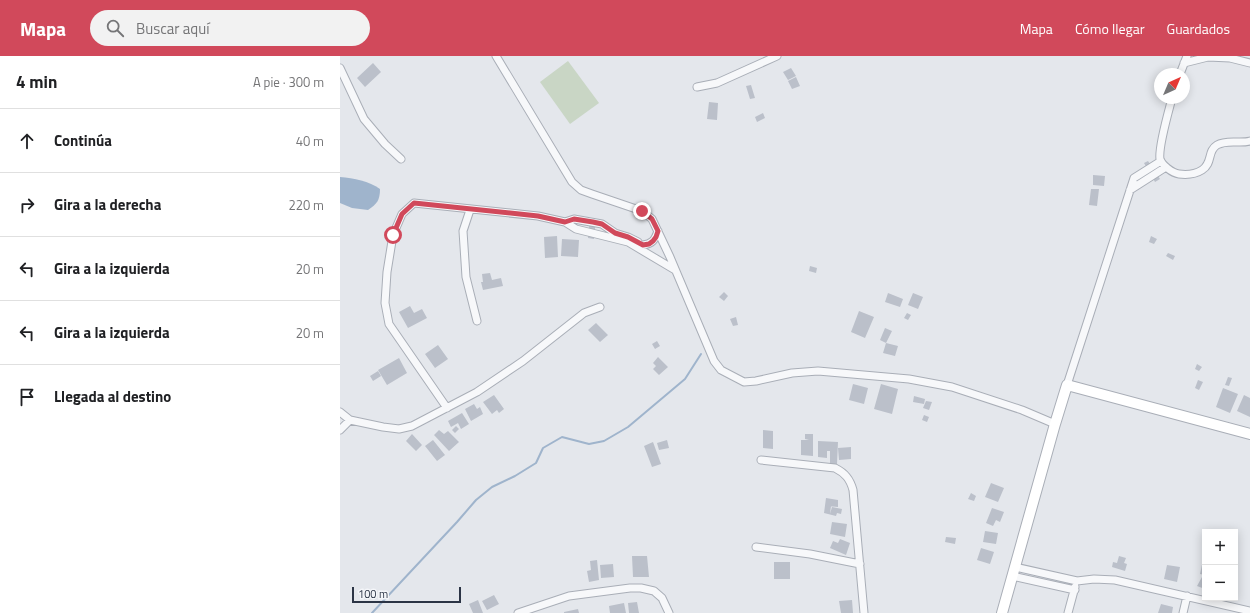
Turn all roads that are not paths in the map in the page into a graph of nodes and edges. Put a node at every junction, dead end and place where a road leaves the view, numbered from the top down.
1 (496, 56) edge
2 (777, 56) edge
3 (766, 59) edge
4 (1186, 60) edge
5 (1250, 63) edge
6 (340, 68) edge
7 (698, 87) dead end
8 (1170, 104) edge
9 (1250, 141) edge
10 (401, 159) dead end
11 (1164, 164) junction
12 (1130, 190) junction
13 (470, 210) junction
14 (565, 222) junction
15 (658, 231) junction
16 (643, 245) junction
17 (670, 257) junction
18 (675, 270) junction
19 (600, 307) dead end
20 (477, 321) dead end
21 (1068, 385) junction
22 (447, 408) junction
23 (340, 412) edge
24 (350, 420) junction
25 (1055, 424) junction
26 (340, 430) edge
27 (1250, 434) edge
28 (761, 460) dead end
29 (756, 547) dead end
30 (860, 564) junction
31 (1014, 571) junction
32 (1077, 581) junction
33 (1075, 590) junction
34 (1187, 596) junction
35 (1250, 611) edge
36 (518, 613) edge
37 (669, 613) edge
38 (864, 613) edge
39 (1002, 613) edge
40 (1068, 613) edge
41 (1183, 613) edge

1 - 15 street
2 - 3 street
3 - 7 street
4 - 5 street
6 - 10 street
8 - 11 street
9 - 11 street
11 - 12 street
11 - 12 street
12 - 21 street
13 - 14 street
13 - 20 street
13 - 22 street
14 - 16 street
14 - 18 street
15 - 16 street
15 - 17 street
16 - 17 street
17 - 18 street
18 - 25 street
19 - 22 street
21 - 25 street
21 - 27 street
22 - 24 street
23 - 24 street
24 - 26 street
25 - 31 street
28 - 30 street
29 - 30 street
30 - 38 street
31 - 32 street
31 - 33 street
31 - 39 street
32 - 33 street
32 - 34 street
33 - 40 street
34 - 35 street
34 - 41 street
36 - 37 street

